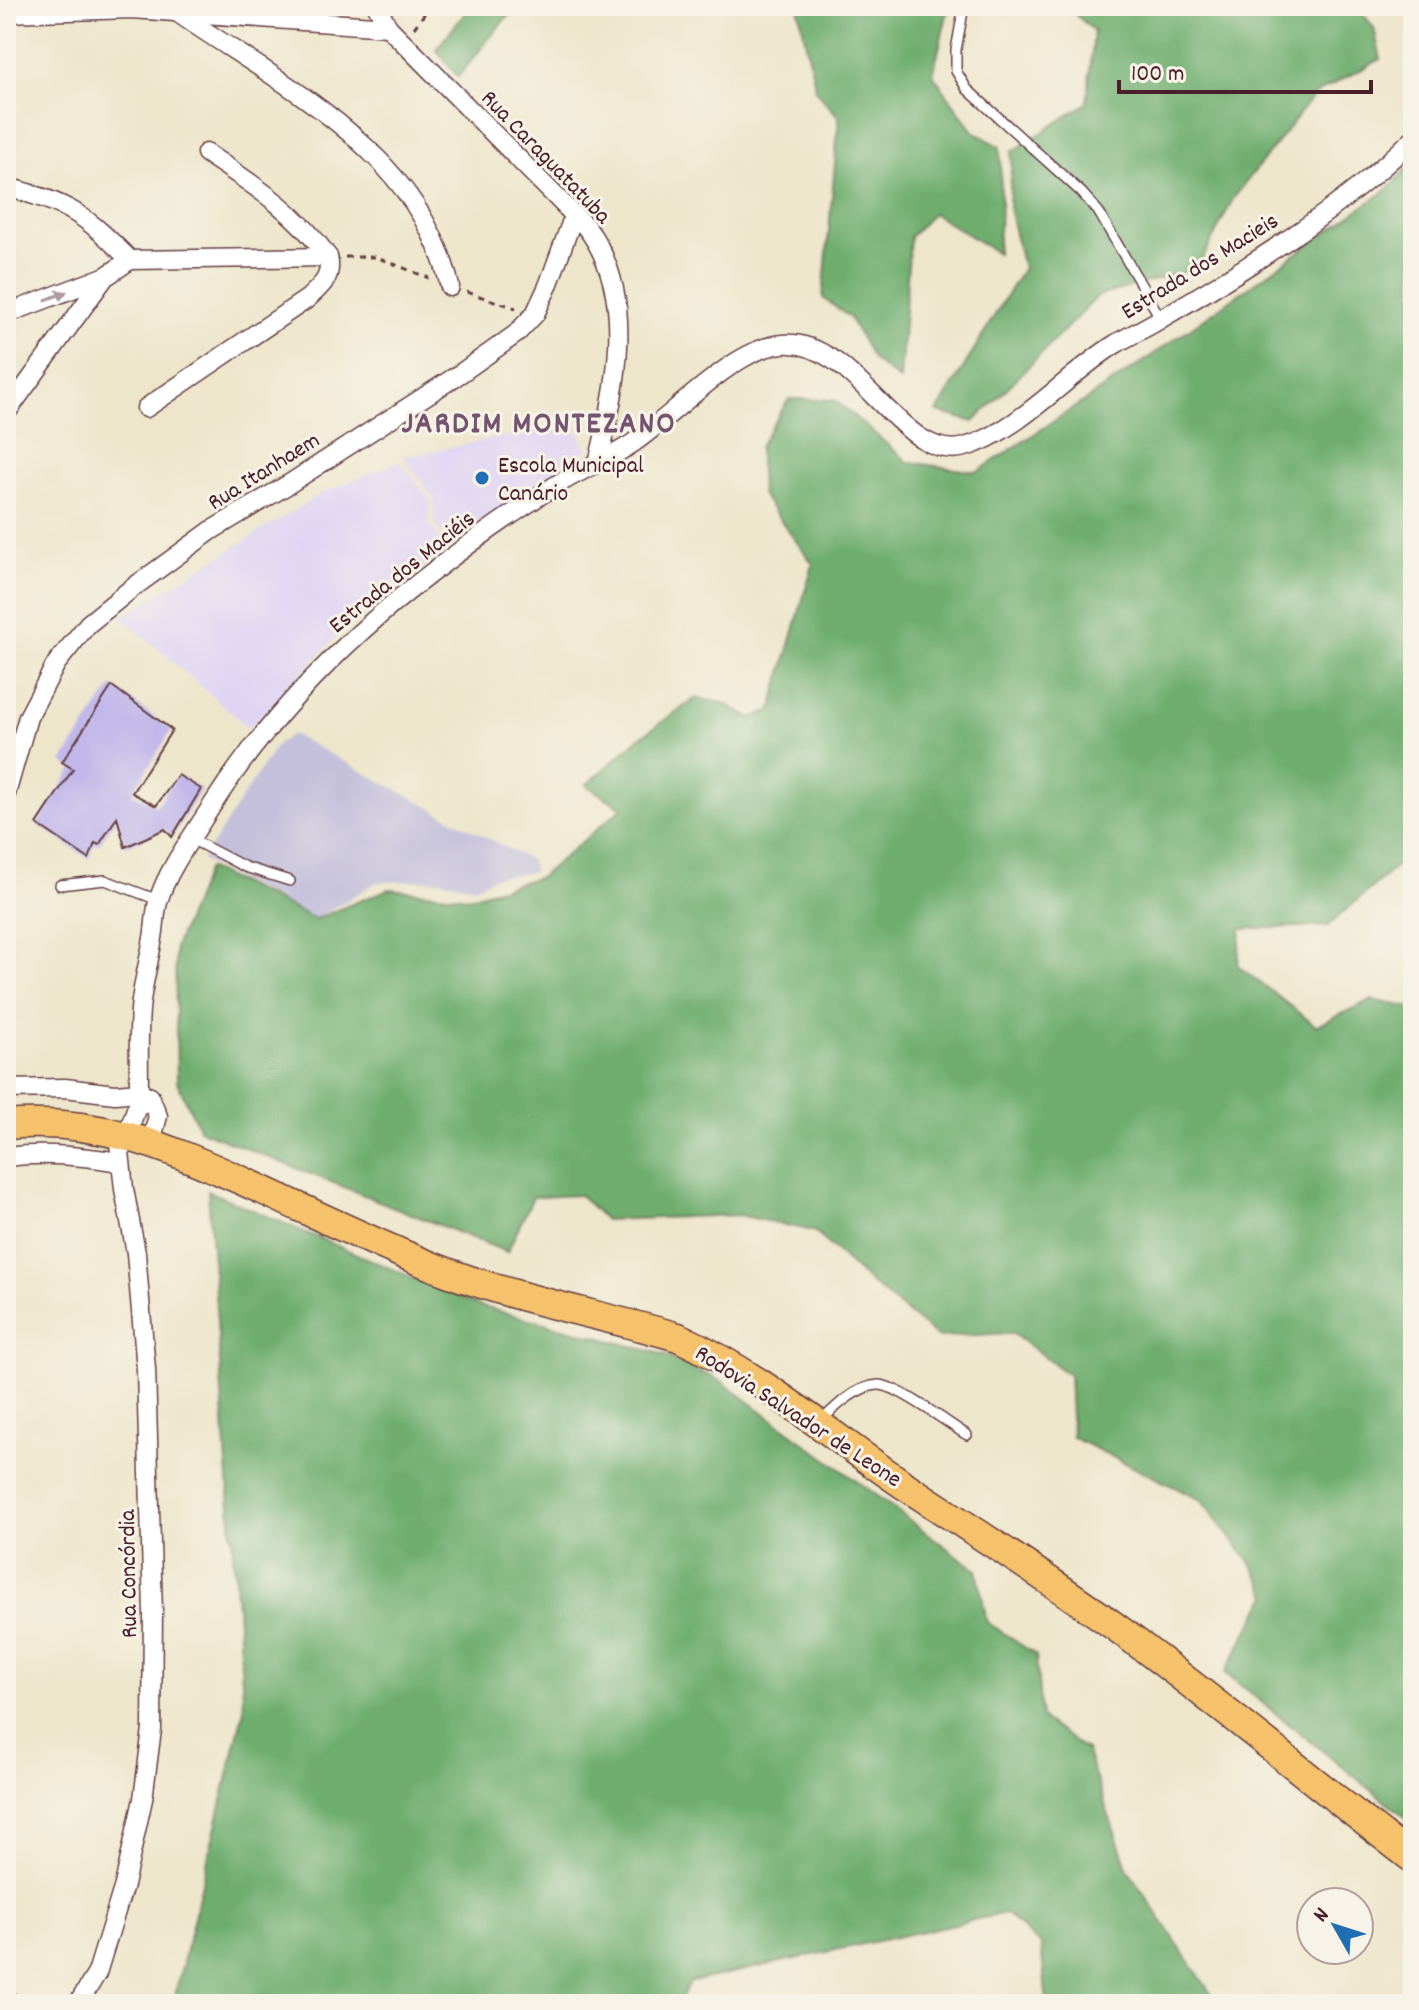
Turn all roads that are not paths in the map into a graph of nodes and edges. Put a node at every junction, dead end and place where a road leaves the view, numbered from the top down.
1 (377, 6) edge
2 (964, 6) edge
3 (6, 13) edge
4 (178, 13) junction
5 (388, 27) junction
6 (1413, 139) edge
7 (206, 153) dead end
8 (6, 187) edge
9 (574, 215) junction
10 (328, 257) junction
11 (130, 260) junction
12 (105, 277) junction
13 (450, 287) dead end
14 (6, 314) edge
15 (1161, 319) junction
16 (146, 408) dead end
17 (6, 413) edge
18 (1006, 427) joint
19 (598, 463) junction
20 (6, 794) edge
21 (191, 839) junction
22 (290, 881) dead end
23 (60, 885) dead end
24 (158, 900) junction
25 (6, 1089) edge
26 (144, 1094) junction
27 (6, 1125) edge
28 (129, 1143) junction
29 (6, 1157) edge
30 (817, 1425) junction
31 (967, 1435) dead end
32 (1413, 1859) edge
33 (6, 1998) edge
34 (9, 2004) edge
35 (78, 2004) edge

1 - 5 street, Rua Caraguatatuba
2 - 15 lane
3 - 4 street
4 - 5 street
4 - 13 street
5 - 9 street, Rua Caraguatatuba
6 - 15 street, Estrada dos Macieis
7 - 10 street
8 - 11 street
9 - 19 street, Rua Caraguatatuba
9 - 20 street, Rua Itanhaem
10 - 11 street
10 - 16 street
11 - 12 street
14 -> 12 street
12 - 17 street
15 - 18 street, Estrada dos Macieis
18 - 19 street, Estrada dos Maciéis
19 - 21 street, Estrada dos Maciéis
21 - 22 lane
21 - 24 street, Estrada dos Maciéis
23 - 24 lane
24 - 26 street, Estrada dos Maciéis
25 - 26 street
26 - 28 street, Estrada dos Maciéis
27 - 28 main road, Rodovia Salvador de Leone
28 - 29 street
28 - 30 main road, Rodovia Salvador de Leone
28 - 35 street, Rua Concórdia
30 - 31 lane
30 - 32 main road, Rodovia Salvador de Leone
33 - 34 street

